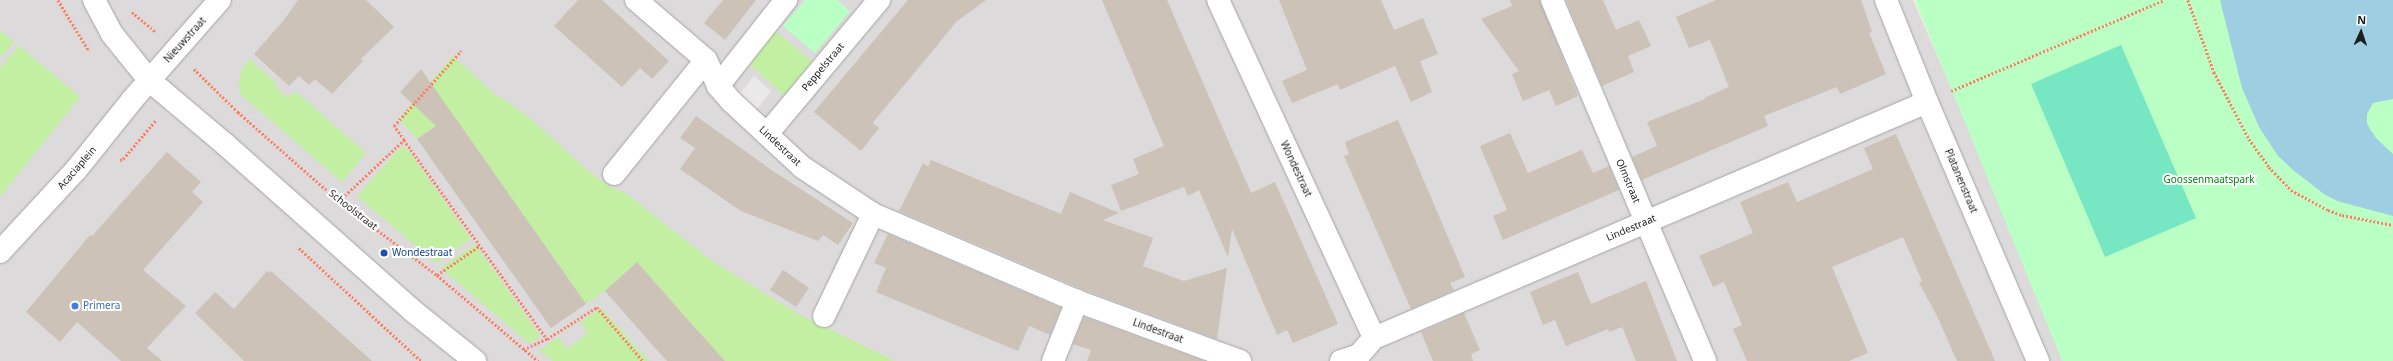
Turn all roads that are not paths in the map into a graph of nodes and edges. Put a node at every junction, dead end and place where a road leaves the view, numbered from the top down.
1 (94, 0) edge
2 (220, 0) edge
3 (636, 0) edge
4 (786, 0) edge
5 (879, 0) edge
6 (1218, 0) edge
7 (1552, 0) edge
8 (1886, 0) edge
9 (706, 60) junction
10 (149, 80) junction
11 (718, 86) junction
12 (1927, 102) junction
13 (767, 134) junction
14 (614, 174) dead end
15 (873, 214) junction
16 (1645, 222) junction
17 (0, 252) edge
18 (1077, 301) junction
19 (824, 316) dead end
20 (1374, 338) junction
21 (1354, 359) edge
22 (475, 361) edge
23 (1053, 361) edge
24 (1240, 361) edge
25 (1705, 361) edge
26 (2038, 361) edge

1 - 10 street
2 - 10 street, Nieuwstraat
3 - 9 street, Lindestraat
4 - 11 street
5 - 13 street, Peppelstraat
6 - 20 street, Wondestraat
7 - 16 street, Olmstraat
8 - 12 street, Platanenstraat
9 - 11 street, Lindestraat
9 - 14 street
10 - 17 street, Acaciaplein
10 - 22 street
11 - 13 street, Lindestraat
12 - 16 street, Lindestraat
12 - 26 street, Platanenstraat
13 - 15 street, Lindestraat
15 - 18 street, Lindestraat
15 - 19 street
16 - 20 street, Lindestraat
16 - 25 street, Olmstraat
18 - 23 street
18 - 24 street, Lindestraat
20 - 21 street, Lindestraat

